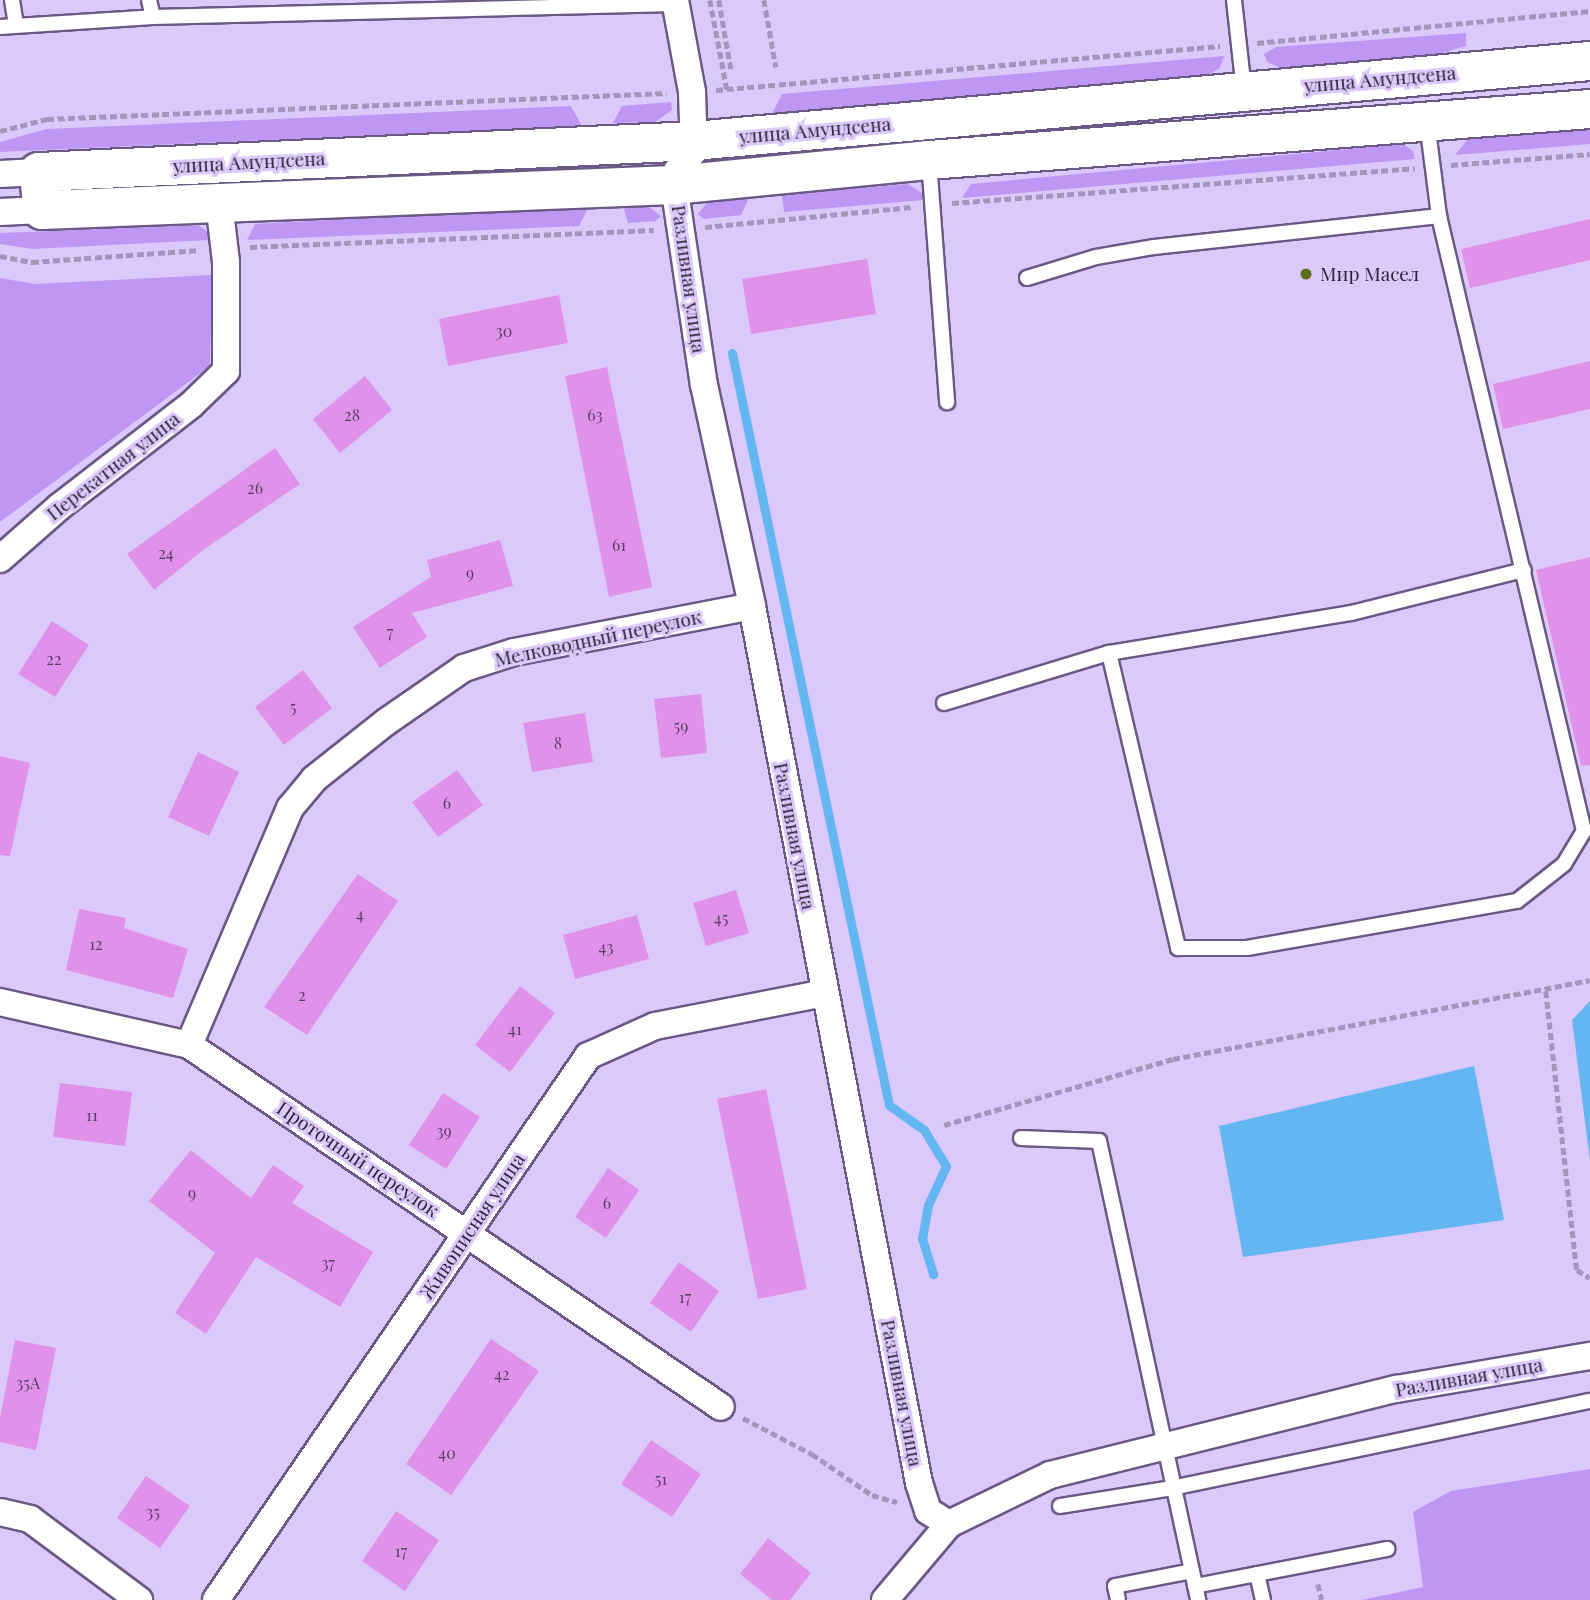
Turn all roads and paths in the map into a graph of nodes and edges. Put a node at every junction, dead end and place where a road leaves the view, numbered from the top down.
1 (12, 0) edge
2 (149, 0) edge
3 (710, 0) edge
4 (719, 0) edge
5 (764, 0) edge
6 (1234, 0) edge
7 (675, 2) edge
8 (1590, 11) edge
9 (153, 17) junction
10 (16, 25) junction
11 (0, 27) edge
12 (1239, 44) junction
13 (1590, 61) edge
14 (776, 67) dead end
15 (731, 69) dead end
16 (727, 89) junction
17 (1244, 91) junction
18 (692, 92) junction
19 (1590, 109) edge
20 (1427, 121) junction
21 (0, 131) edge
22 (694, 141) junction
23 (1590, 155) edge
24 (929, 160) junction
25 (1433, 167) junction
26 (39, 172) junction
27 (0, 174) edge
28 (674, 185) junction
29 (219, 202) junction
30 (934, 205) junction
31 (42, 210) junction
32 (0, 212) edge
33 (1439, 216) junction
34 (682, 229) junction
35 (225, 248) junction
36 (0, 256) edge
37 (1027, 278) dead end
38 (947, 402) dead end
39 (0, 559) edge
40 (1524, 570) junction
41 (752, 606) junction
42 (1109, 653) junction
43 (944, 704) dead end
44 (1590, 980) edge
45 (1546, 990) junction
46 (825, 993) junction
47 (0, 1002) edge
48 (189, 1045) junction
49 (944, 1125) dead end
50 (1021, 1138) dead end
51 (467, 1233) junction
52 (1590, 1278) edge
53 (1590, 1356) edge
54 (1590, 1401) edge
55 (722, 1407) joint
56 (1163, 1447) junction
57 (1172, 1488) junction
58 (1060, 1506) dead end
59 (0, 1512) edge
60 (939, 1518) junction
61 (1388, 1549) dead end
62 (1192, 1571) junction
63 (1257, 1574) junction
64 (1197, 1593) edge
65 (139, 1600) edge
66 (216, 1600) edge
67 (885, 1600) edge
68 (1118, 1600) edge
69 (1263, 1600) edge

1 - 10 lane
2 - 9 lane
3 - 16 path
4 - 15 path
5 - 14 path
6 - 12 lane
7 - 9 lane
7 - 18 street
8 - 12 path
9 - 10 lane
10 - 11 lane
12 - 16 path
12 - 17 lane
13 - 17 street, улица Амундсена
16 - 18 path
17 - 22 street, улица Амундсена
18 - 21 path
18 - 22 street
19 - 20 street, улица Амундсена
20 - 24 street, улица Амундсена
20 - 25 lane
22 - 26 street, улица Амундсена
22 - 28 street, Разливная улица
23 - 25 path
24 - 28 street, улица Амундсена
24 - 30 lane
25 - 30 path
25 - 33 lane
26 - 27 street, улица Амундсена
26 - 31 street
28 - 29 street, улица Амундсена
28 - 34 street, Разливная улица
29 - 31 street, улица Амундсена
29 - 35 street
30 - 34 path
30 - 38 lane
31 - 32 street, улица Амундсена
33 - 37 lane
33 - 40 lane
34 - 35 path
34 - 41 street, Разливная улица
35 - 36 path
35 - 39 street, Перекатная улица
40 - 42 lane
40 - 42 lane
41 - 46 street, Разливная улица
41 - 48 street, Мелководный переулок
42 - 43 lane
44 - 45 path
45 - 49 path
45 - 52 path
46 - 51 street, Живописная улица
46 - 60 street, Разливная улица
47 - 48 street, Проточный переулок
48 - 51 street, Проточный переулок
50 - 56 lane
51 - 55 street, Проточный переулок
51 - 66 street, Живописная улица
53 - 56 street, Разливная улица
54 - 57 lane
55 - 60 path
56 - 57 lane
56 - 60 street, Разливная улица
57 - 58 lane
57 - 62 lane
59 - 65 street
60 - 67 street, Разливная улица
61 - 63 lane
62 - 64 lane
62 - 68 lane
63 - 64 lane
63 - 69 lane

